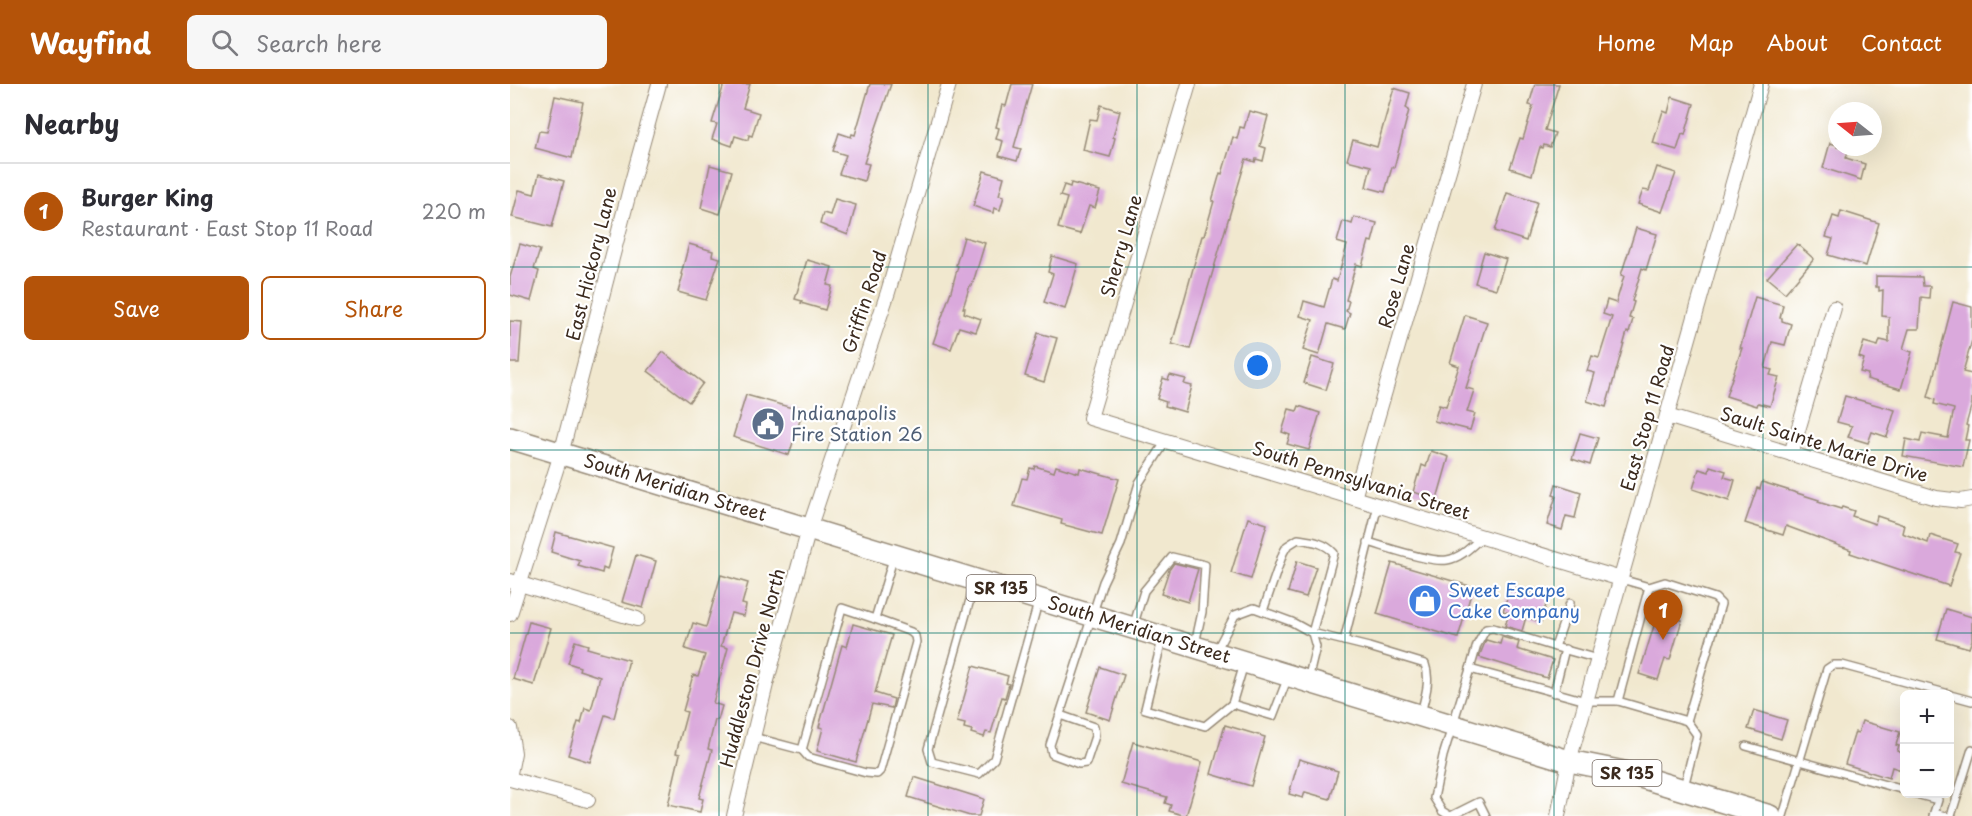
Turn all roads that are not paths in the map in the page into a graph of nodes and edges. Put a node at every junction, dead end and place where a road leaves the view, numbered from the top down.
1 (659, 84) edge
2 (949, 84) edge
3 (1189, 84) edge
4 (1474, 84) edge
5 (1761, 84) edge
6 (1834, 308) dead end
7 (1667, 416) junction
8 (1090, 418) joint
9 (510, 438) edge
10 (1166, 441) junction
11 (561, 454) junction
12 (1791, 454) junction
13 (1354, 498) junction
14 (1972, 499) edge
15 (1378, 505) junction
16 (809, 529) junction
17 (1482, 537) junction
18 (1368, 542) junction
19 (895, 555) junction
20 (1621, 579) junction
21 (976, 580) junction
22 (515, 583) edge
23 (1649, 587) junction
24 (1039, 599) junction
25 (1570, 603) dead end
26 (1263, 611) junction
27 (510, 614) edge
28 (1092, 615) junction
29 (637, 619) dead end
30 (875, 619) junction
31 (1133, 628) junction
32 (1312, 633) junction
33 (1163, 637) junction
34 (1344, 641) junction
35 (1194, 647) junction
36 (1555, 647) junction
37 (1565, 650) junction
38 (1215, 653) junction
39 (1598, 659) junction
40 (1245, 662) junction
41 (1470, 669) junction
42 (1298, 678) junction
43 (1931, 690) edge
44 (1554, 693) junction
45 (1954, 696) edge
46 (1587, 701) junction
47 (1618, 701) junction
48 (1972, 701) edge
49 (1232, 704) junction
50 (1060, 716) junction
51 (1420, 716) junction
52 (1688, 721) junction
53 (1452, 725) junction
54 (510, 728) edge
55 (753, 737) junction
56 (1746, 746) dead end
57 (1972, 749) edge
58 (802, 750) junction
59 (1569, 761) junction
60 (1800, 761) junction
61 (510, 773) edge
62 (510, 779) edge
63 (1900, 789) edge
64 (1684, 790) junction
65 (1931, 798) edge
66 (588, 800) dead end
67 (1933, 815) edge
68 (734, 816) edge
69 (1451, 816) edge
70 (1486, 816) edge
71 (1558, 816) edge
72 (1770, 816) edge
73 (1783, 816) edge
74 (1945, 816) edge
75 (1951, 816) edge

1 - 11 street, East Hickory Lane
2 - 16 street, Griffin Road
3 - 8 street, Sherry Lane
4 - 13 street, Rose Lane
5 - 7 street, East Stop 11 Road
6 - 12 street
7 - 12 street, Sault Sainte Marie Drive
7 - 20 street, East Stop 11 Road
8 - 10 street, South Pennsylvania Street
9 - 11 main road, South Meridian Street / SR 135
10 - 13 street, South Pennsylvania Street
10 - 28 lane
11 - 16 main road, South Meridian Street / SR 135
11 - 22 street, East Hickory Lane
12 - 14 street, Sault Sainte Marie Drive
13 - 15 street, South Pennsylvania Street
15 - 17 street, South Pennsylvania Street
15 - 18 lane
16 - 19 main road, South Meridian Street / SR 135
16 - 55 street, Huddleston Drive North
17 - 18 lane
17 - 20 street, South Pennsylvania Street
18 - 34 lane
19 - 21 main road, South Meridian Street / SR 135
19 - 30 lane
20 - 23 lane
20 - 39 street, East Stop 11 Road
21 - 24 main road, South Meridian Street / SR 135
21 - 24 lane
22 - 27 street, East Hickory Lane
22 - 29 street
23 - 47 lane
23 - 52 lane
24 - 28 main road, South Meridian Street / SR 135
25 - 36 lane
26 - 32 lane
26 - 32 lane
26 - 38 lane
28 - 31 main road, South Meridian Street / SR 135
28 - 50 lane
30 - 58 lane
30 - 58 lane
31 - 33 main road, South Meridian Street / SR 135
31 - 35 lane
32 - 34 lane
32 - 42 lane
33 - 35 main road, South Meridian Street / SR 135
33 - 49 lane
34 - 51 lane
35 - 38 main road, South Meridian Street / SR 135
36 - 37 lane
36 - 41 lane
37 - 39 lane
37 - 44 lane
38 - 40 main road, South Meridian Street / SR 135
39 - 46 street, East Stop 11 Road
40 - 42 main road, South Meridian Street / SR 135
40 - 49 lane
41 - 44 lane
41 - 53 lane
42 - 49 lane
42 - 51 main road, South Meridian Street / SR 135
43 - 60 lane
44 - 46 lane
45 - 48 lane
46 - 47 lane
46 - 59 street, East Stop 11 Road
47 - 52 lane
50 - 50 lane
51 - 53 main road, South Meridian Street / SR 135
52 - 64 lane
53 - 59 main road, South Meridian Street / SR 135
53 - 69 lane
54 - 61 street
55 - 58 lane
55 - 68 street, Huddleston Drive North
56 - 60 lane
57 - 75 lane
59 - 64 main road, South Meridian Street / SR 135
59 - 71 street, East Stop 11 Road
60 - 63 lane
60 - 73 lane
62 - 66 street
64 - 72 main road, South Meridian Street / SR 135
65 - 67 lane
67 - 74 lane
69 - 70 lane

